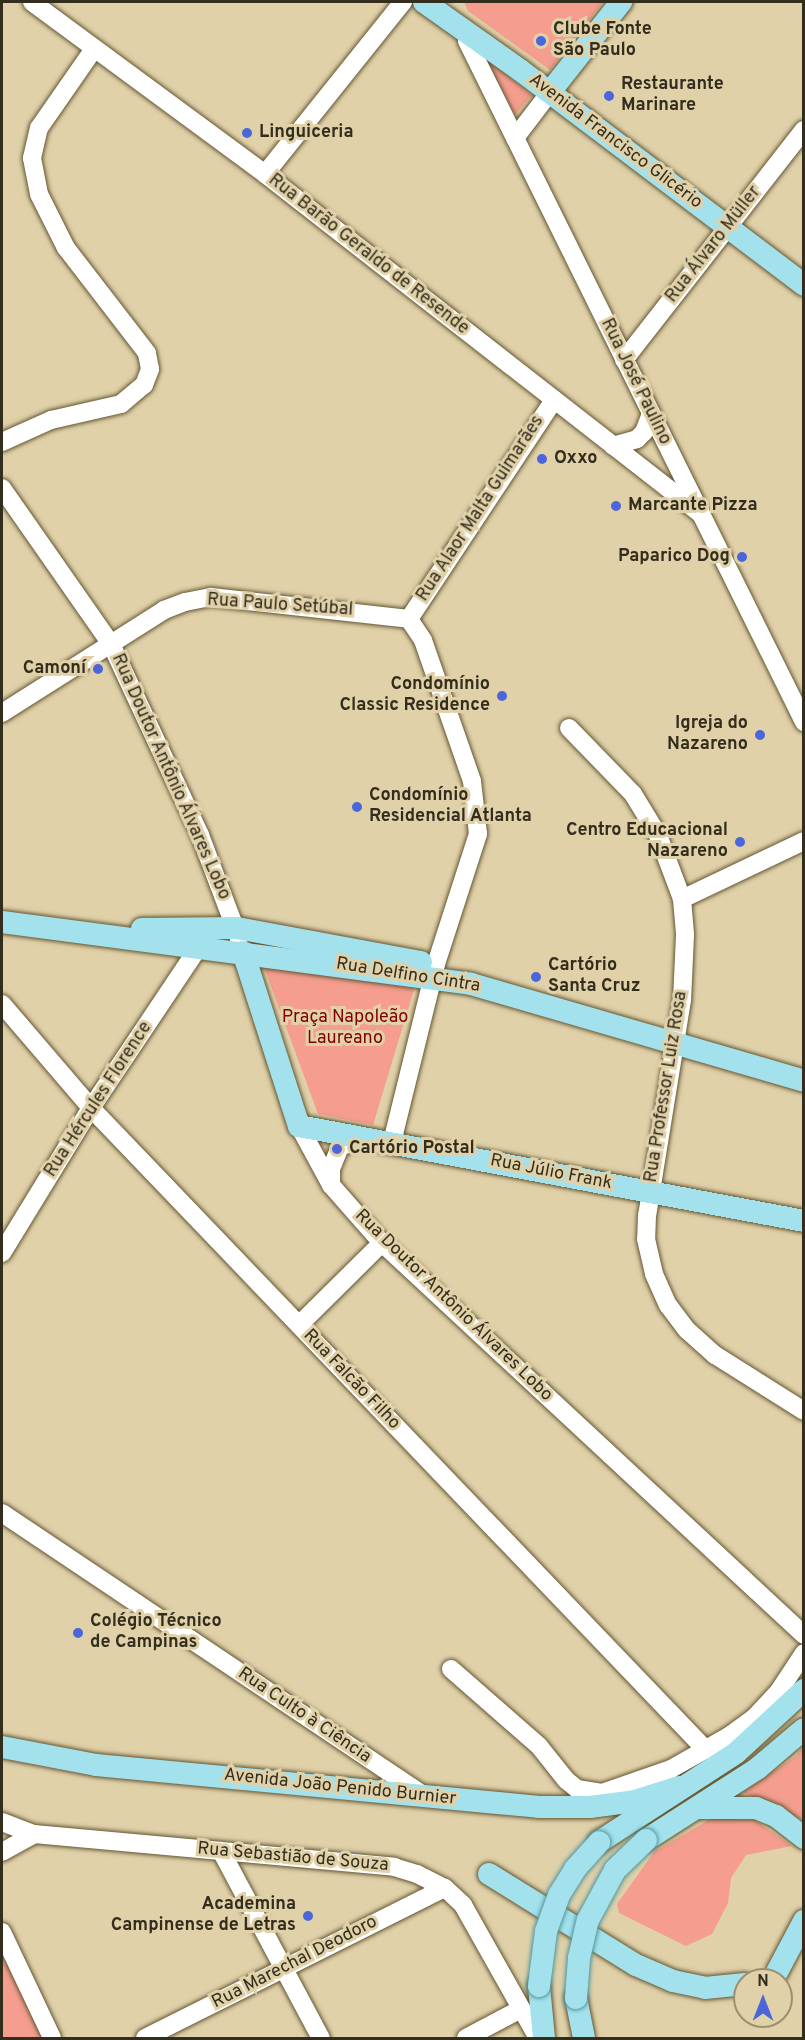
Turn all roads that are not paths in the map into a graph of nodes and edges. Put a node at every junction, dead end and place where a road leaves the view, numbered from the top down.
1 (32, 2) edge
2 (403, 2) edge
3 (424, 2) edge
4 (446, 2) edge
5 (621, 2) edge
6 (463, 34) junction
7 (94, 49) junction
8 (550, 92) junction
9 (804, 130) edge
10 (515, 138) junction
11 (264, 174) junction
12 (729, 229) junction
13 (804, 285) edge
14 (624, 360) junction
15 (554, 400) junction
16 (651, 414) junction
17 (2, 442) edge
18 (613, 446) junction
19 (2, 488) edge
20 (701, 514) junction
21 (408, 619) junction
22 (111, 644) junction
23 (2, 713) edge
24 (804, 723) edge
25 (569, 728) dead end
26 (804, 841) edge
27 (682, 899) junction
28 (2, 922) edge
29 (237, 928) junction
30 (74, 929) junction
31 (198, 948) junction
32 (243, 952) junction
33 (435, 971) junction
34 (2, 1004) edge
35 (674, 1042) junction
36 (804, 1081) edge
37 (91, 1108) junction
38 (299, 1126) junction
39 (364, 1137) junction
40 (392, 1142) junction
41 (331, 1185) junction
42 (651, 1192) junction
43 (804, 1221) edge
44 (382, 1243) junction
45 (2, 1253) edge
46 (299, 1325) junction
47 (804, 1411) edge
48 (2, 1513) edge
49 (804, 1635) edge
50 (804, 1653) edge
51 (451, 1669) dead end
52 (804, 1690) edge
53 (804, 1729) edge
54 (2, 1747) edge
55 (706, 1750) junction
56 (679, 1787) junction
57 (427, 1798) junction
58 (696, 1808) junction
59 (2, 1822) edge
60 (34, 1834) junction
61 (804, 1838) edge
62 (221, 1851) junction
63 (2, 1852) edge
64 (489, 1874) dead end
65 (445, 1888) junction
66 (804, 1921) edge
67 (2, 1932) edge
68 (804, 1955) edge
69 (779, 1968) edge
70 (783, 1968) edge
71 (284, 1969) junction
72 (733, 1985) edge
73 (521, 2009) junction
74 (52, 2038) edge
75 (145, 2038) edge
76 (321, 2038) edge
77 (466, 2038) edge
78 (538, 2038) edge
79 (544, 2038) edge
80 (584, 2038) edge

1 - 7 street, Rua Barão Geraldo de Resende
2 - 11 street
3 - 6 main road, Avenida Francisco Glicério
4 - 6 main road, Rua José Paulino
5 - 8 main road
6 - 8 main road, Avenida Francisco Glicério
6 - 10 street, Rua José Paulino
7 - 11 street, Rua Barão Geraldo de Resende
7 - 17 street
8 - 10 street
8 - 12 main road, Avenida Francisco Glicério
9 - 12 street, Rua Álvaro Müller
10 - 14 street, Rua José Paulino
11 - 15 street, Rua Barão Geraldo de Resende
12 - 13 main road, Avenida Francisco Glicério
12 - 14 street, Rua Álvaro Müller
14 - 16 street, Rua José Paulino
15 - 18 street, Rua Barão Geraldo de Resende
15 - 21 street, Rua Alaor Malta Guimarães
16 - 18 street
16 - 20 street, Rua José Paulino
18 - 20 street, Rua Barão Geraldo de Resende
19 - 22 street, Rua Doutor Antônio Álvares Lobo
20 - 24 street, Rua José Paulino
21 - 22 street, Rua Paulo Setúbal
21 - 33 street
22 - 23 street, Rua Paulo Setúbal
22 - 29 street, Rua Doutor Antônio Álvares Lobo
25 - 27 street, Rua Professor Luiz Rosa
26 - 27 street
27 - 35 street, Rua Professor Luiz Rosa
28 - 30 main road, Rua Delfino Cintra
29 - 30 main road
29 - 32 street, Rua Doutor Antônio Álvares Lobo
29 - 33 main road
30 - 31 main road, Rua Delfino Cintra
31 - 32 main road, Rua Delfino Cintra
31 - 37 street, Rua Hércules Florence
32 - 33 main road, Rua Delfino Cintra
32 - 38 main road, Rua Doutor Antônio Álvares Lobo
33 - 35 main road, Rua Delfino Cintra
33 - 40 street
34 - 37 street, Rua Falcão Filho
35 - 36 main road, Rua Delfino Cintra
35 - 42 street, Rua Professor Luiz Rosa
37 - 45 street, Rua Hércules Florence
37 - 46 street, Rua Falcão Filho
38 - 39 main road, Rua Júlio Frank
38 - 41 street, Rua Doutor Antônio Álvares Lobo
39 - 40 main road, Rua Júlio Frank
39 - 41 street
40 - 42 main road, Rua Júlio Frank
41 - 44 street, Rua Doutor Antônio Álvares Lobo
42 - 43 main road, Rua Júlio Frank
42 - 47 street, Rua Professor Luiz Rosa
44 - 46 street
44 - 49 street, Rua Doutor Antônio Álvares Lobo
46 - 55 street, Rua Falcão Filho
48 - 57 street, Rua Culto à Ciência
50 - 55 street
51 - 55 street
52 - 56 main road
53 - 58 main road
54 - 57 main road, Avenida João Penido Burnier
56 - 57 main road, Avenida João Penido Burnier
56 - 79 main road, bridge
58 - 61 main road
58 - 80 main road, bridge
59 - 60 street, Rua Sebastião de Souza
60 - 62 street, Rua Sebastião de Souza
60 - 63 street
62 - 65 street, Rua Sebastião de Souza
62 - 71 street
64 - 72 main road
65 - 71 street, Rua Marechal Deodoro
65 - 73 street, Rua Sebastião de Souza
66 - 69 main road
67 - 74 street
68 - 70 main road
71 - 75 street, Rua Marechal Deodoro
71 - 76 street
73 - 77 street
73 - 78 street, Rua Sebastião de Souza

